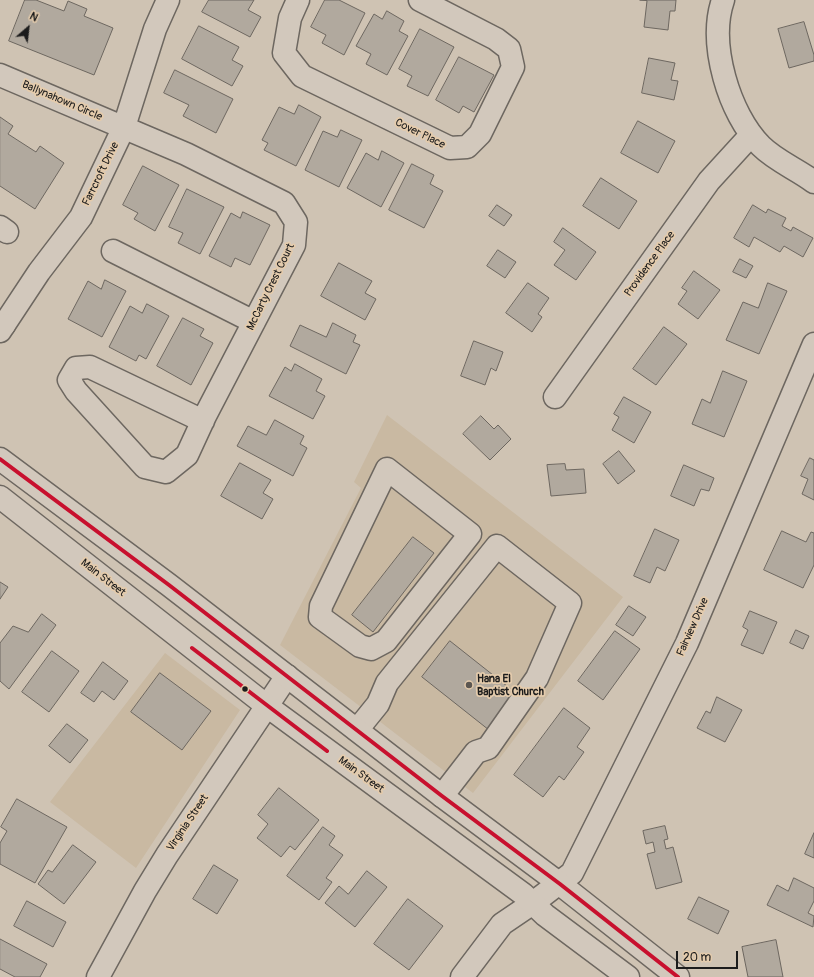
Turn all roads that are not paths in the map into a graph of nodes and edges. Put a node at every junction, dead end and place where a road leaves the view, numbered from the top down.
1 (168, 0) edge
2 (298, 0) edge
3 (420, 0) edge
4 (723, 0) edge
5 (0, 75) edge
6 (124, 127) junction
7 (751, 135) junction
8 (814, 182) edge
9 (113, 251) dead end
10 (254, 322) junction
11 (1, 328) edge
12 (814, 344) edge
13 (555, 397) dead end
14 (203, 421) junction
15 (0, 460) edge
16 (0, 497) edge
17 (320, 617) joint
18 (287, 676) junction
19 (267, 706) junction
20 (357, 730) junction
21 (442, 796) junction
22 (546, 893) junction
23 (98, 977) edge
24 (462, 977) edge
25 (628, 977) edge
26 (678, 977) edge

1 - 6 street, Farrcroft Drive
2 - 3 street, Cover Place
4 - 7 street
5 - 6 street, Ballynahown Circle
6 - 10 street, McCarty Crest Court
6 - 11 street, Farrcroft Drive
7 - 8 street
7 - 13 street, Providence Place
9 - 10 street
10 - 14 street, McCarty Crest Court
12 - 22 street, Fairview Drive
14 - 14 street, McCarty Crest Court
15 - 18 street, Main Street
16 - 19 street, Main Street
17 - 17 street
18 - 19 street, Virginia Street
18 - 20 street, Main Street
19 - 22 street, Main Street
19 - 23 street, Virginia Street
20 - 21 street, Main Street
20 - 21 street
21 - 22 street, Main Street
22 - 24 street, Fairview Drive
22 - 25 street, Main Street
22 - 26 street, Main Street

